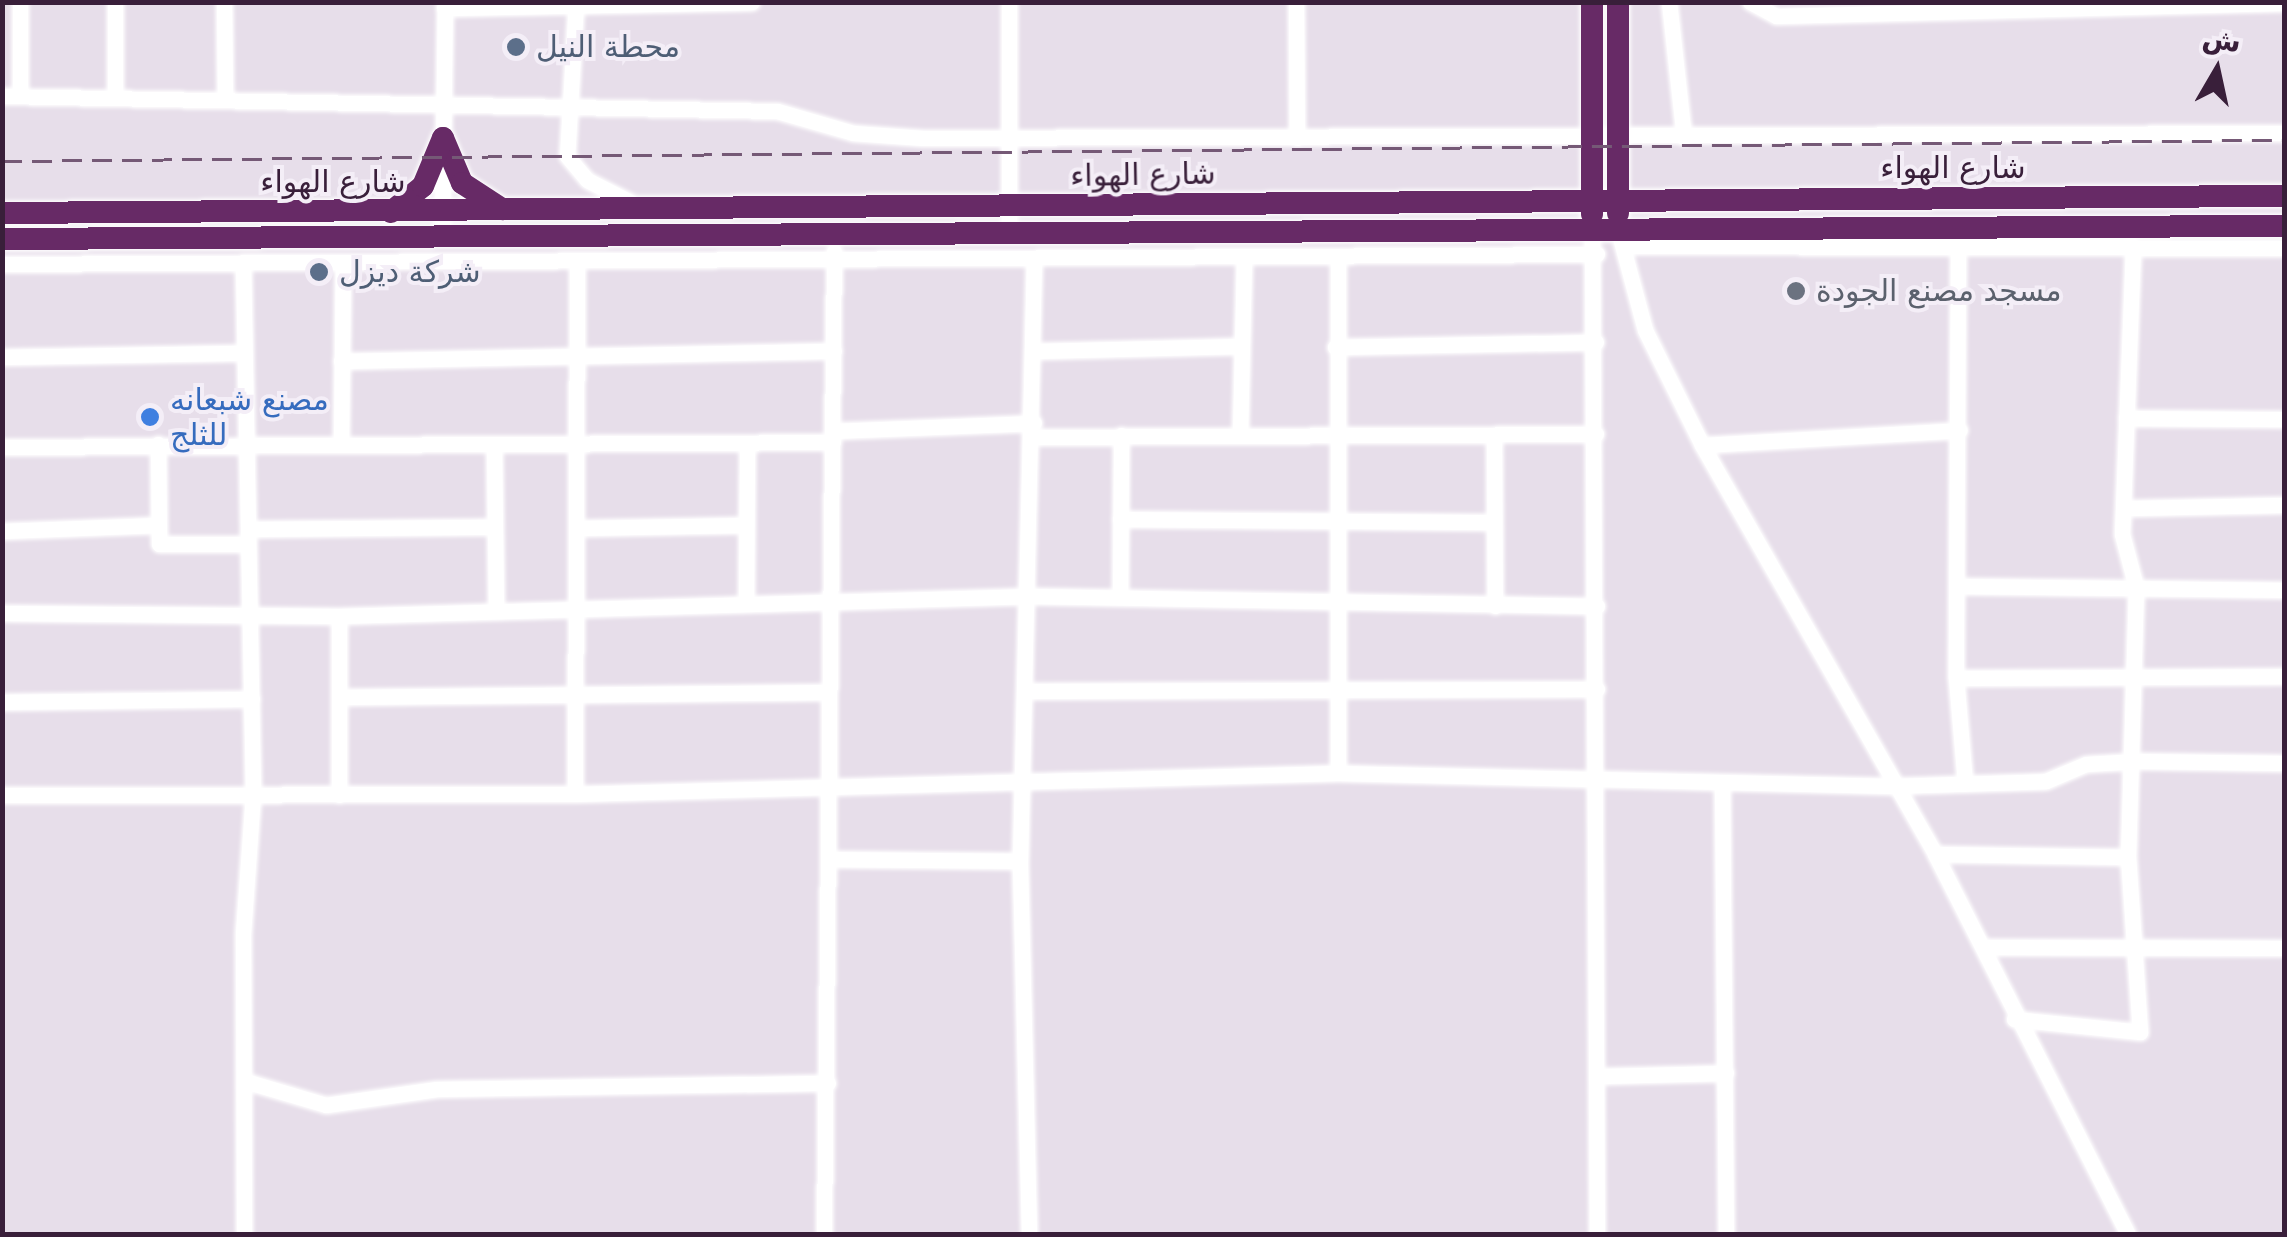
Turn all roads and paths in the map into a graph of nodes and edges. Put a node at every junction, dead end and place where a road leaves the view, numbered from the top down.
1 (20, 2) edge
2 (114, 2) edge
3 (224, 2) edge
4 (752, 2) edge
5 (1009, 2) edge
6 (1296, 2) edge
7 (1592, 2) edge
8 (1618, 2) edge
9 (1669, 2) edge
10 (1750, 2) edge
11 (725, 3) edge
12 (2284, 3) edge
13 (576, 4) edge
14 (445, 5) edge
15 (20, 95) junction
16 (2, 96) edge
17 (115, 96) junction
18 (225, 96) junction
19 (443, 110) junction
20 (568, 112) junction
21 (1604, 133) junction
22 (2284, 133) edge
23 (1684, 136) junction
24 (443, 138) junction
25 (1009, 138) junction
26 (1296, 138) junction
27 (2284, 196) edge
28 (1592, 200) junction
29 (1619, 200) junction
30 (1008, 206) junction
31 (506, 210) junction
32 (391, 212) junction
33 (443, 212) junction
34 (651, 212) junction
35 (2, 213) edge
36 (2284, 226) edge
37 (1592, 228) junction
38 (1010, 232) junction
39 (833, 234) junction
40 (1622, 236) junction
41 (2008, 237) junction
42 (442, 238) junction
43 (2, 239) edge
44 (2133, 246) junction
45 (1958, 248) junction
46 (2284, 248) edge
47 (1597, 254) junction
48 (1244, 256) junction
49 (1338, 256) junction
50 (1034, 258) junction
51 (834, 259) junction
52 (577, 260) junction
53 (243, 262) junction
54 (343, 262) junction
55 (2, 264) edge
56 (1596, 342) junction
57 (1242, 346) junction
58 (1335, 347) junction
59 (834, 350) junction
60 (1035, 352) junction
61 (243, 353) junction
62 (2, 357) edge
63 (341, 361) junction
64 (578, 361) junction
65 (2126, 418) junction
66 (2284, 419) edge
67 (1034, 430) junction
68 (1960, 430) junction
69 (1596, 434) junction
70 (1121, 435) junction
71 (1240, 435) junction
72 (1336, 435) junction
73 (833, 436) junction
74 (1494, 436) junction
75 (340, 443) junction
76 (158, 444) junction
77 (494, 444) junction
78 (578, 444) junction
79 (747, 445) junction
80 (1702, 445) junction
81 (244, 446) junction
82 (2, 447) edge
83 (2284, 505) edge
84 (2125, 508) junction
85 (1120, 519) junction
86 (1334, 520) junction
87 (1494, 522) junction
88 (158, 525) junction
89 (746, 525) junction
90 (495, 527) junction
91 (578, 528) junction
92 (2, 531) edge
93 (248, 537) junction
94 (1962, 586) junction
95 (2136, 587) junction
96 (2284, 590) edge
97 (1029, 596) junction
98 (832, 598) junction
99 (1120, 598) junction
100 (1334, 602) junction
101 (746, 604) junction
102 (1494, 606) junction
103 (1597, 606) junction
104 (578, 610) junction
105 (496, 611) junction
106 (2, 612) edge
107 (250, 616) junction
108 (339, 616) junction
109 (2137, 676) junction
110 (2284, 676) edge
111 (1956, 678) junction
112 (1336, 689) junction
113 (1597, 689) junction
114 (1027, 691) junction
115 (829, 692) junction
116 (578, 695) junction
117 (341, 698) junction
118 (252, 699) junction
119 (2, 702) edge
120 (2138, 761) junction
121 (2284, 763) edge
122 (1338, 773) junction
123 (1596, 779) junction
124 (828, 784) junction
125 (1024, 784) junction
126 (1722, 784) junction
127 (1965, 784) junction
128 (1892, 786) junction
129 (253, 794) junction
130 (575, 794) junction
131 (2, 795) edge
132 (340, 795) junction
133 (1935, 854) junction
134 (2128, 857) junction
135 (829, 859) junction
136 (1020, 861) junction
137 (2140, 946) junction
138 (1982, 947) junction
139 (2284, 948) edge
140 (2014, 1019) junction
141 (1726, 1073) junction
142 (1600, 1076) junction
143 (244, 1081) junction
144 (828, 1083) junction
145 (244, 1234) edge
146 (824, 1234) edge
147 (1029, 1234) edge
148 (1597, 1234) edge
149 (1726, 1234) edge
150 (2128, 1234) edge

1 - 15 street
2 - 17 street
3 - 18 street
4 - 11 street
5 - 25 street
6 - 26 street
7 - 21 highway
8 - 21 highway
9 - 23 street
10 - 12 street
11 - 13 street
13 - 14 street
13 - 20 street
14 - 19 street
15 - 16 street
15 - 17 street
17 - 18 street
18 - 19 street
19 - 20 street
19 - 24 street
20 - 25 street
20 - 34 street
21 - 23 street
21 - 26 street
21 - 28 highway
21 - 29 highway
22 - 23 street
24 - 31 highway
24 - 32 highway
24 - 33 street
25 - 26 street
25 - 30 street
27 - 29 highway, شارع الهواء
28 - 29 highway, شارع الهواء
28 - 30 highway, شارع الهواء
28 - 37 highway
29 - 40 highway
30 - 34 highway, شارع الهواء
30 - 38 street
31 - 33 highway, شارع الهواء
31 - 34 highway, شارع الهواء
32 - 33 highway, شارع الهواء
32 - 35 highway, شارع الهواء
33 - 42 street
36 - 41 highway, شارع الهواء
37 - 38 highway, شارع الهواء
37 - 40 highway, شارع الهواء
37 - 47 street
38 - 39 highway, شارع الهواء
39 - 42 highway, شارع الهواء
39 - 51 street
40 - 41 highway, شارع الهواء
40 - 45 street
40 - 80 street
41 - 44 street
41 - 45 street
42 - 43 highway, شارع الهواء
44 - 46 street
44 - 65 street
45 - 68 street
47 - 49 street
47 - 56 street
48 - 49 street
48 - 50 street
48 - 57 street
49 - 58 street
50 - 51 street
50 - 60 street
51 - 52 street
51 - 59 street
52 - 54 street
52 - 64 street
53 - 54 street
53 - 55 street
53 - 61 street
54 - 63 street
56 - 58 street
56 - 69 street
57 - 60 street
57 - 71 street
58 - 72 street
59 - 64 street
59 - 73 street
60 - 67 street
61 - 62 street
61 - 81 street
63 - 64 street
63 - 75 street
64 - 78 street
65 - 66 street
65 - 84 street
67 - 70 street
67 - 73 street
67 - 97 street
68 - 80 street
68 - 94 street
69 - 74 street
69 - 103 street
70 - 71 street
70 - 85 street
71 - 72 street
72 - 74 street
72 - 86 street
73 - 79 street
73 - 98 street
74 - 87 street
75 - 77 street
75 - 81 street
76 - 81 street
76 - 82 street
76 - 88 street
77 - 78 street
77 - 90 street
78 - 79 street
78 - 91 street
79 - 89 street
80 - 128 street
81 - 93 street
83 - 84 street
84 - 95 street
85 - 86 street
85 - 99 street
86 - 87 street
86 - 100 street
87 - 102 street
88 - 92 street
88 - 93 street
89 - 91 street
89 - 101 street
90 - 93 street
90 - 105 street
91 - 104 street
93 - 107 street
94 - 95 street
94 - 111 street
95 - 96 street
95 - 109 street
97 - 98 street
97 - 99 street
97 - 114 street
98 - 101 street
98 - 115 street
99 - 100 street
100 - 102 street
100 - 112 street
101 - 104 street
102 - 103 street
103 - 113 street
104 - 105 street
104 - 116 street
105 - 108 street
106 - 107 street
107 - 108 street
107 - 118 street
108 - 117 street
109 - 110 street
109 - 111 street
109 - 120 street
111 - 127 street
112 - 113 street
112 - 114 street
112 - 122 street
113 - 123 street
114 - 125 street
115 - 116 street
115 - 124 street
116 - 117 street
116 - 130 street
117 - 132 street
118 - 119 street
118 - 129 street
120 - 121 street
120 - 127 street
120 - 134 street
122 - 123 street
122 - 125 street
123 - 126 street
123 - 142 street
124 - 125 street
124 - 130 street
124 - 135 street
125 - 136 street
126 - 128 street
126 - 141 street
127 - 128 street
128 - 133 street
129 - 131 street
129 - 132 street
129 - 143 street
130 - 132 street
133 - 134 street
133 - 138 street
134 - 137 street
135 - 136 street
135 - 144 street
136 - 147 street
137 - 138 street
137 - 139 street
137 - 140 street
138 - 140 street
140 - 150 street
141 - 142 street
141 - 149 street
142 - 148 street
143 - 144 street
143 - 145 street
144 - 146 street

